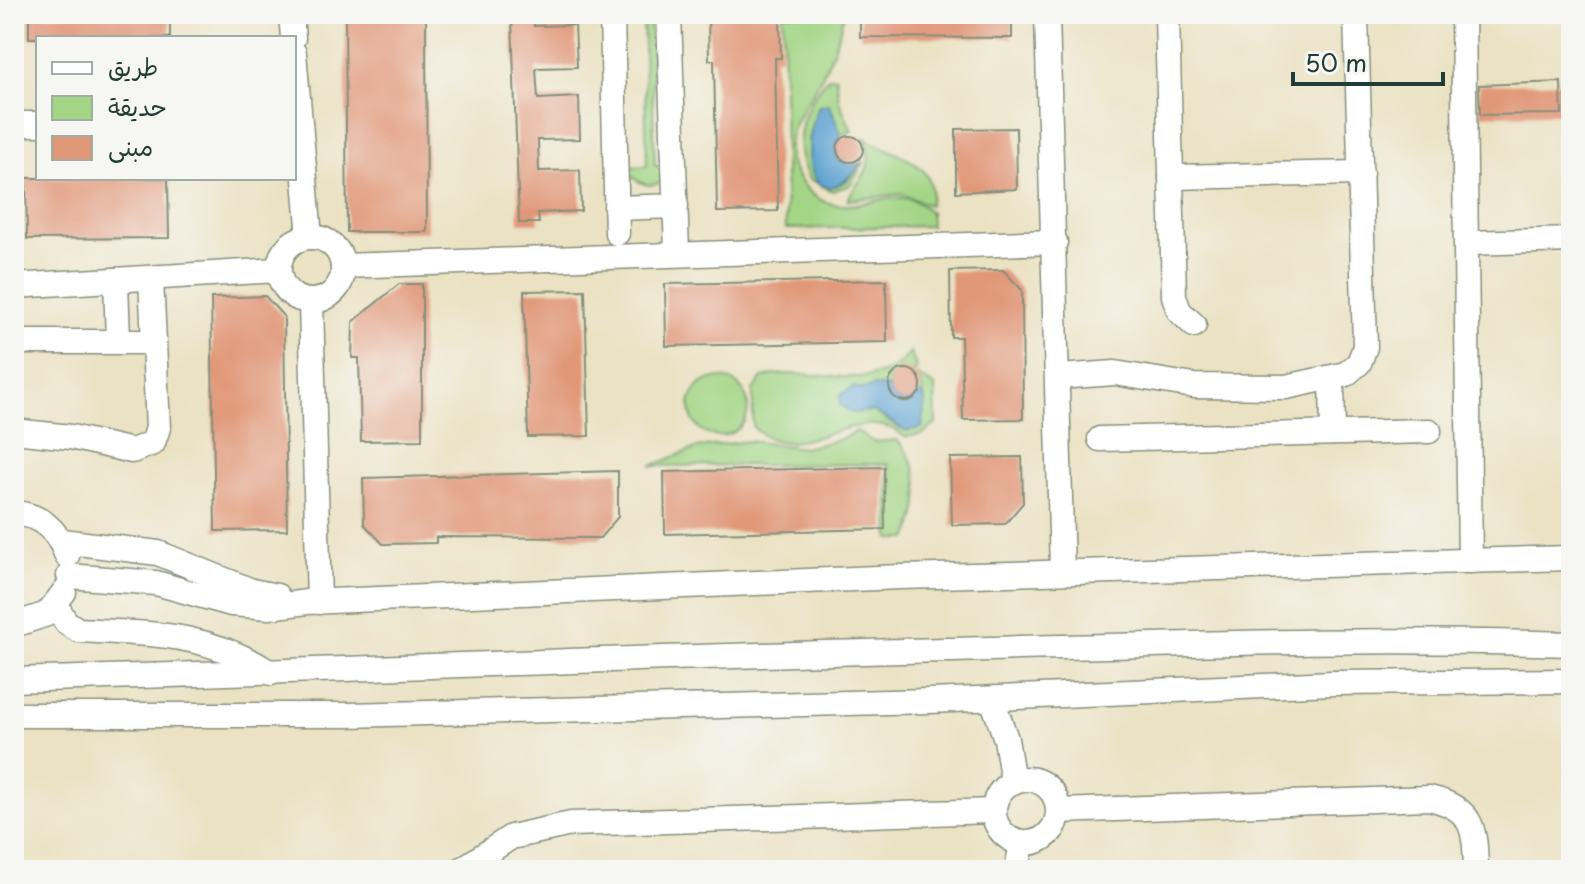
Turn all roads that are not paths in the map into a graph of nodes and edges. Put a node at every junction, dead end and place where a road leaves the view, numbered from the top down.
1 (291, 14) edge
2 (612, 14) edge
3 (669, 14) edge
4 (1047, 14) edge
5 (1167, 14) edge
6 (1356, 14) edge
7 (1463, 14) edge
8 (293, 36) edge
9 (296, 114) edge
10 (14, 124) edge
11 (36, 124) edge
12 (1361, 173) junction
13 (1171, 177) junction
14 (676, 206) junction
15 (616, 208) junction
16 (617, 233) dead end
17 (310, 237) junction
18 (1571, 240) edge
19 (1055, 242) junction
20 (1468, 243) junction
21 (677, 254) junction
22 (343, 266) junction
23 (278, 270) junction
24 (151, 278) junction
25 (116, 280) junction
26 (14, 286) edge
27 (311, 302) junction
28 (1194, 325) dead end
29 (118, 341) junction
30 (14, 342) edge
31 (152, 342) junction
32 (1058, 377) junction
33 (1332, 380) junction
34 (14, 431) edge
35 (1429, 431) dead end
36 (1333, 433) junction
37 (1100, 439) dead end
38 (14, 513) edge
39 (62, 541) junction
40 (1571, 558) edge
41 (1470, 561) junction
42 (1062, 572) junction
43 (69, 576) junction
44 (313, 602) junction
45 (56, 605) junction
46 (14, 625) edge
47 (1571, 644) edge
48 (271, 673) junction
49 (14, 680) edge
50 (1571, 681) edge
51 (992, 699) junction
52 (14, 715) edge
53 (1013, 782) junction
54 (994, 811) junction
55 (1059, 811) junction
56 (1022, 843) junction
57 (461, 870) edge
58 (1017, 870) edge
59 (1476, 870) edge

1 - 8 street
2 - 15 street
3 - 14 street
4 - 19 street
5 - 13 street
6 - 12 street
7 - 20 street
9 - 17 street
10 - 11 street
12 - 13 street
12 - 33 street
13 - 28 street
14 - 15 street
14 - 21 street
15 - 16 street
17 - 22 street
17 - 23 street
18 - 20 street
19 - 21 street
19 - 32 street
20 - 41 street
21 - 22 street
22 - 27 street
23 - 24 street
23 - 27 street
24 - 25 street
24 - 31 street
25 - 26 street
25 - 29 street
27 - 44 street
29 - 30 street
29 - 31 street
31 - 34 street
32 - 33 street
32 - 42 street
33 - 36 street
35 - 36 street
36 - 37 street
38 - 39 street
39 - 43 street
39 - 44 street
40 - 41 street
41 - 42 street
42 - 44 street
43 - 44 street
43 - 45 street
45 - 46 street
45 - 48 street
47 - 48 street
48 - 49 street
50 - 51 street
51 - 52 street
51 - 53 street
53 - 54 street
53 - 55 street
54 - 56 street
54 - 57 street
55 - 56 street
55 - 59 street
56 - 58 street

